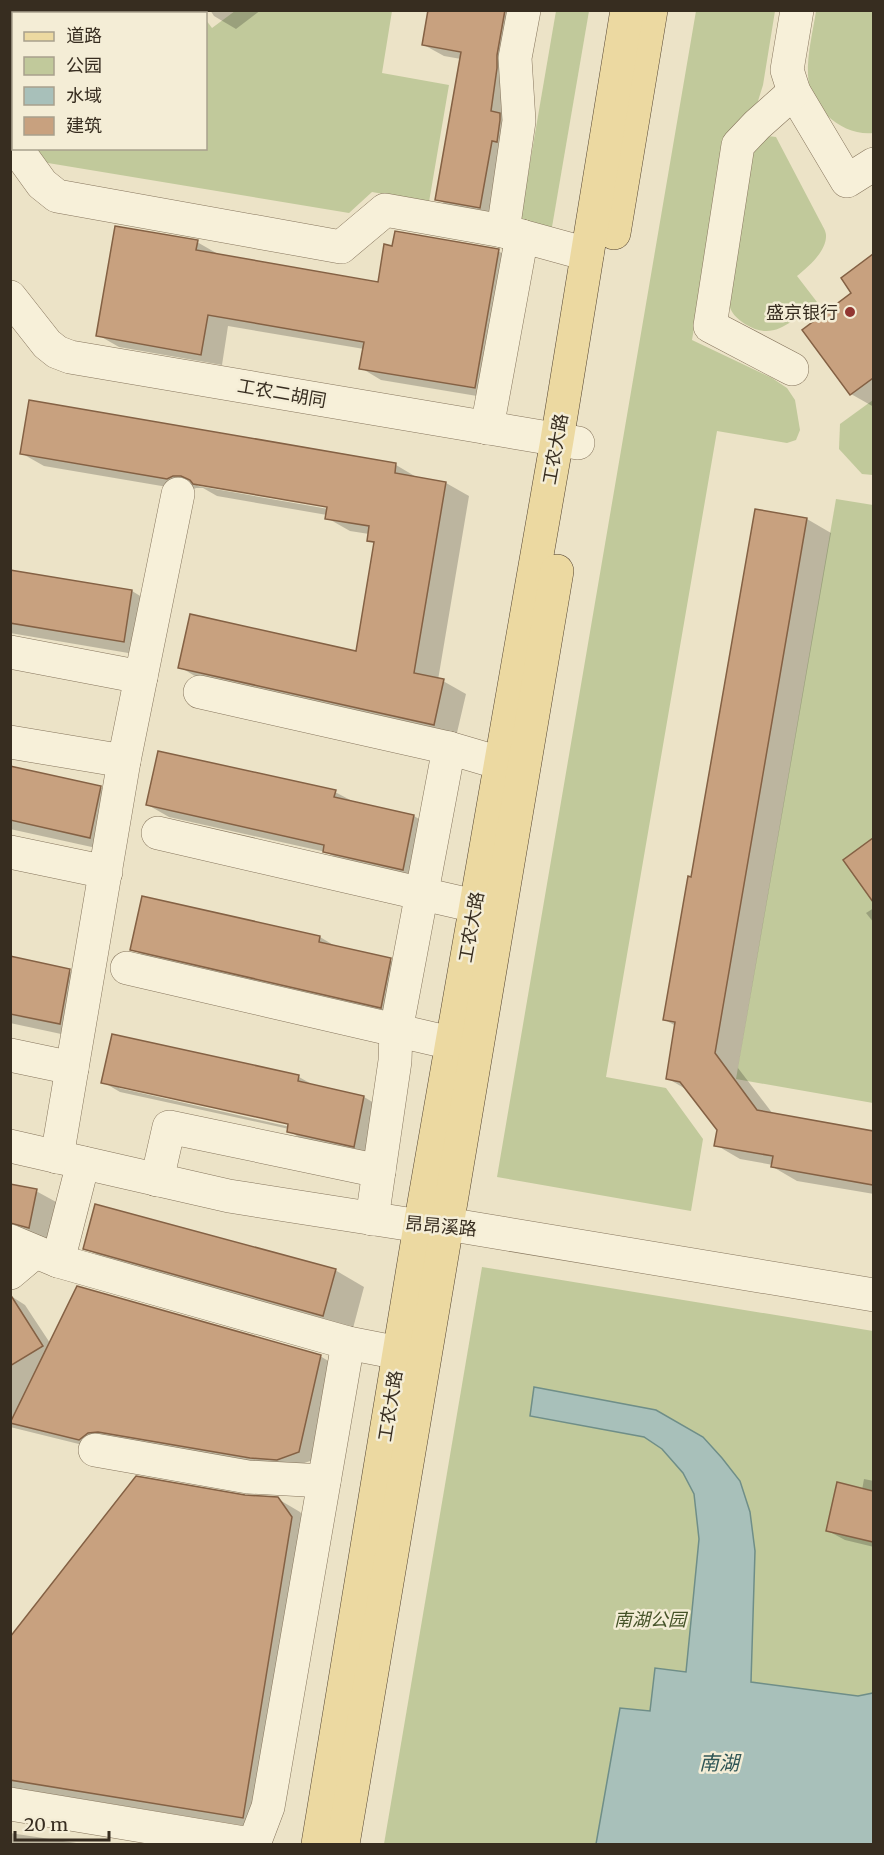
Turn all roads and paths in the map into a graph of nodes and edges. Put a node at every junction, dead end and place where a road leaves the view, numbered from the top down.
1 (524, 10) edge
2 (627, 10) edge
3 (651, 10) edge
4 (797, 10) edge
5 (794, 92) junction
6 (17, 150) edge
7 (873, 164) edge
8 (513, 234) junction
9 (587, 254) junction
10 (10, 297) edge
11 (792, 369) dead end
12 (487, 428) junction
13 (567, 441) junction
14 (178, 494) dead end
15 (10, 652) edge
16 (141, 676) junction
17 (200, 692) dead end
18 (10, 742) edge
19 (449, 748) junction
20 (124, 761) junction
21 (500, 763) junction
22 (158, 832) dead end
23 (10, 852) edge
24 (106, 872) junction
25 (422, 893) junction
26 (475, 906) junction
27 (127, 968) dead end
28 (396, 1031) junction
29 (452, 1043) junction
30 (10, 1055) edge
31 (72, 1068) junction
32 (10, 1146) edge
33 (70, 1160) junction
34 (379, 1171) junction
35 (157, 1180) junction
36 (372, 1219) junction
37 (433, 1225) junction
38 (35, 1252) edge
39 (10, 1273) edge
40 (873, 1295) edge
41 (348, 1343) junction
42 (399, 1353) junction
43 (95, 1450) dead end
44 (324, 1481) junction
45 (10, 1804) edge
46 (153, 1837) edge
47 (252, 1845) edge
48 (318, 1845) edge
49 (344, 1845) edge

1 - 8 street
2 - 9 main road, 工农大路
3 - 13 main road, 工农大路
4 - 5 street
5 - 7 street
5 - 11 street
6 - 8 street
8 - 9 street
8 - 12 street
9 - 13 main road, 工农大路
10 - 12 street, 工农二胡同
12 - 13 street, 工农二胡同
13 - 21 main road, 工农大路
13 - 37 main road, 工农大路
14 - 16 street
15 - 16 street
16 - 20 street
17 - 19 street
18 - 20 street
19 - 21 street
19 - 25 street
20 - 24 street
21 - 26 main road, 工农大路
22 - 25 street
23 - 24 street
24 - 31 street
25 - 26 street
25 - 28 street
26 - 29 main road, 工农大路
27 - 28 street
28 - 29 street
28 - 34 street
29 - 37 main road, 工农大路
30 - 31 street
31 - 33 street
32 - 33 street, 昂昂溪路
33 - 35 street, 昂昂溪路
33 - 38 street
34 - 35 street
34 - 36 street
35 - 36 street, 昂昂溪路
36 - 37 street, 昂昂溪路
37 - 40 street, 昂昂溪路
37 - 42 main road, 工农大路
37 - 49 main road, 工农大路
38 - 39 street
38 - 41 street
41 - 42 street
41 - 44 street
42 - 48 main road, 工农大路
43 - 44 street
44 - 47 street
45 - 46 street
46 - 47 street

